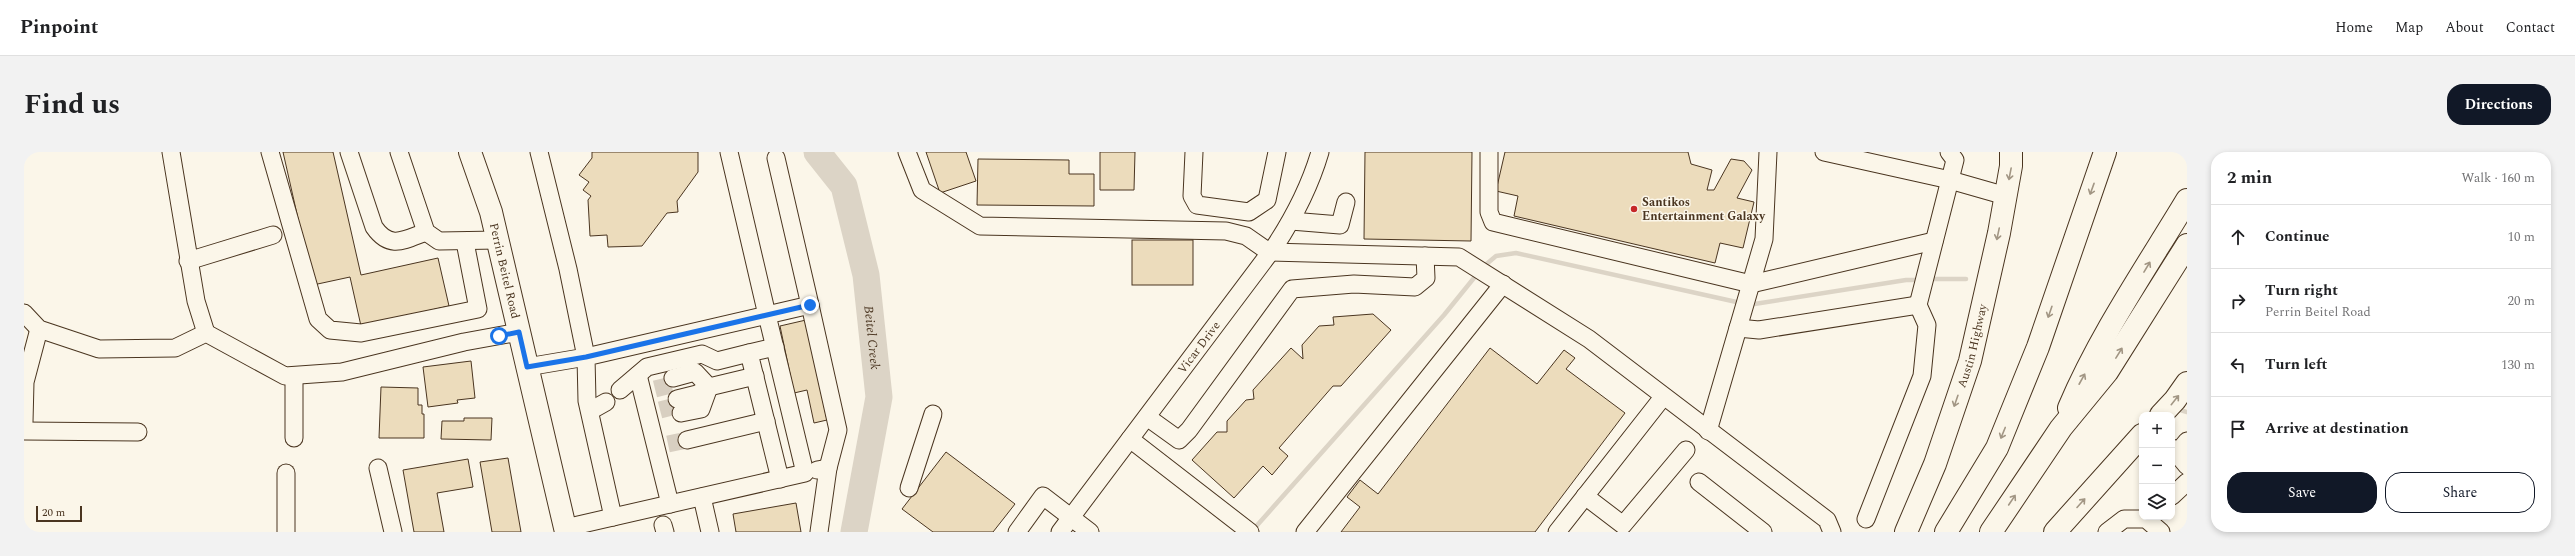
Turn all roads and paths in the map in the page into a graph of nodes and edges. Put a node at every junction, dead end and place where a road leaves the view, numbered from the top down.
1 (171, 152) edge
2 (270, 152) edge
3 (350, 152) edge
4 (399, 152) edge
5 (470, 152) edge
6 (539, 152) edge
7 (729, 152) edge
8 (907, 152) edge
9 (1194, 152) edge
10 (1277, 152) edge
11 (1320, 152) edge
12 (1489, 152) edge
13 (1768, 152) edge
14 (1824, 152) edge
15 (1949, 152) edge
16 (2011, 152) edge
17 (2105, 152) edge
18 (776, 158) dead end
19 (1950, 180) junction
20 (2006, 196) junction
21 (2187, 200) edge
22 (1346, 202) dead end
23 (1291, 221) junction
24 (426, 232) junction
25 (273, 235) dead end
26 (498, 240) junction
27 (465, 242) junction
28 (1934, 242) junction
29 (2187, 245) edge
30 (1269, 252) junction
31 (1425, 256) junction
32 (188, 261) junction
33 (1496, 281) junction
34 (1750, 288) junction
35 (810, 305) junction
36 (1918, 305) junction
37 (24, 313) edge
38 (767, 315) junction
39 (1738, 328) junction
40 (39, 329) junction
41 (519, 332) junction
42 (206, 333) junction
43 (775, 347) junction
44 (749, 353) junction
45 (586, 357) junction
46 (527, 367) junction
47 (294, 376) junction
48 (755, 376) junction
49 (2187, 383) edge
50 (708, 387) junction
51 (620, 390) dead end
52 (1663, 397) junction
53 (650, 399) junction
54 (606, 402) dead end
55 (590, 411) junction
56 (2164, 412) edge
57 (933, 414) dead end
58 (1147, 417) junction
59 (24, 422) edge
60 (766, 422) junction
61 (2061, 428) junction
62 (24, 431) edge
63 (1708, 431) junction
64 (138, 432) dead end
65 (294, 438) dead end
66 (1130, 438) junction
67 (2139, 438) edge
68 (687, 440) tunnel mouth
69 (1686, 450) dead end
70 (378, 468) dead end
71 (828, 468) junction
72 (805, 472) junction
73 (286, 473) dead end
74 (780, 479) junction
75 (1699, 482) dead end
76 (2187, 482) edge
77 (909, 488) dead end
78 (2175, 493) edge
79 (1585, 496) junction
80 (702, 497) junction
81 (670, 504) junction
82 (613, 517) junction
83 (1071, 518) junction
84 (1866, 519) dead end
85 (2139, 519) edge
86 (2149, 520) edge
87 (1246, 529) edge
88 (1620, 529) edge
89 (565, 530) edge
90 (286, 532) edge
91 (393, 532) edge
92 (710, 532) edge
93 (819, 532) edge
94 (1017, 532) edge
95 (1060, 532) edge
96 (1090, 532) edge
97 (1305, 532) edge
98 (1556, 532) edge
99 (1763, 532) edge
100 (1832, 532) edge
101 (1906, 532) edge
102 (1946, 532) edge
103 (1990, 532) edge
104 (2054, 532) edge
105 (2107, 532) edge
106 (2161, 532) edge

1 - 32 street
2 - 27 street
3 - 24 street
4 - 24 street
5 - 26 main road, Perrin Beitel Road
6 - 45 street
7 - 38 street
8 - 30 street
9 - 10 street
11 - 23 street, Vicar Drive
12 - 34 street
13 - 34 street
14 - 19 street
15 - 19 street
16 -> 20 main road, Austin Highway
17 -> 102 main road
18 - 35 street
19 - 20 street
19 - 28 street
20 -> 101 main road, Austin Highway
61 -> 21 main road
22 - 23 street
23 - 30 street, Vicar Drive
24 - 27 street
25 - 32 street
26 - 27 street
26 - 41 main road, Perrin Beitel Road
28 - 34 street
28 - 36 street
61 -> 29 main road
30 - 31 street
30 - 58 street, Vicar Drive
31 - 33 street
31 - 58 street
32 - 42 street
33 - 52 street
33 - 97 street
34 - 39 street
35 - 38 street
35 - 71 street
36 - 39 street
36 - 84 street
37 - 40 street
38 - 43 street
38 - 45 street
39 - 63 street
40 - 42 street
40 - 59 street
41 - 46 main road, Perrin Beitel Road
41 - 47 street
42 - 47 street
43 - 44 street
43 - 72 street
44 - 48 street
44 - 53 street
45 - 46 street
45 - 55 street
46 - 89 main road, Perrin Beitel Road
47 - 65 street
48 - 50 street
48 - 60 street
56 -> 49 main road
50 - 50 street
51 - 53 street
52 - 63 street
52 - 79 street
53 - 81 street
54 - 55 street
55 - 82 street
57 - 77 street
58 - 66 street, Vicar Drive
60 - 68 street
60 - 74 street
103 -> 61 main road
62 - 64 street
63 - 100 street
66 - 83 street, Vicar Drive
66 - 87 street
104 -> 67 main road
69 - 88 street
70 - 91 street
71 - 72 street
71 - 93 street
72 - 74 street
73 - 90 street
74 - 80 street
75 - 99 street
76 - 78 street
79 - 88 street
79 - 98 street
80 - 81 street
80 - 92 street
81 - 82 street
82 - 89 street
83 - 94 street
83 - 95 street, Vicar Drive
83 - 96 street
85 - 105 street
86 - 106 street

